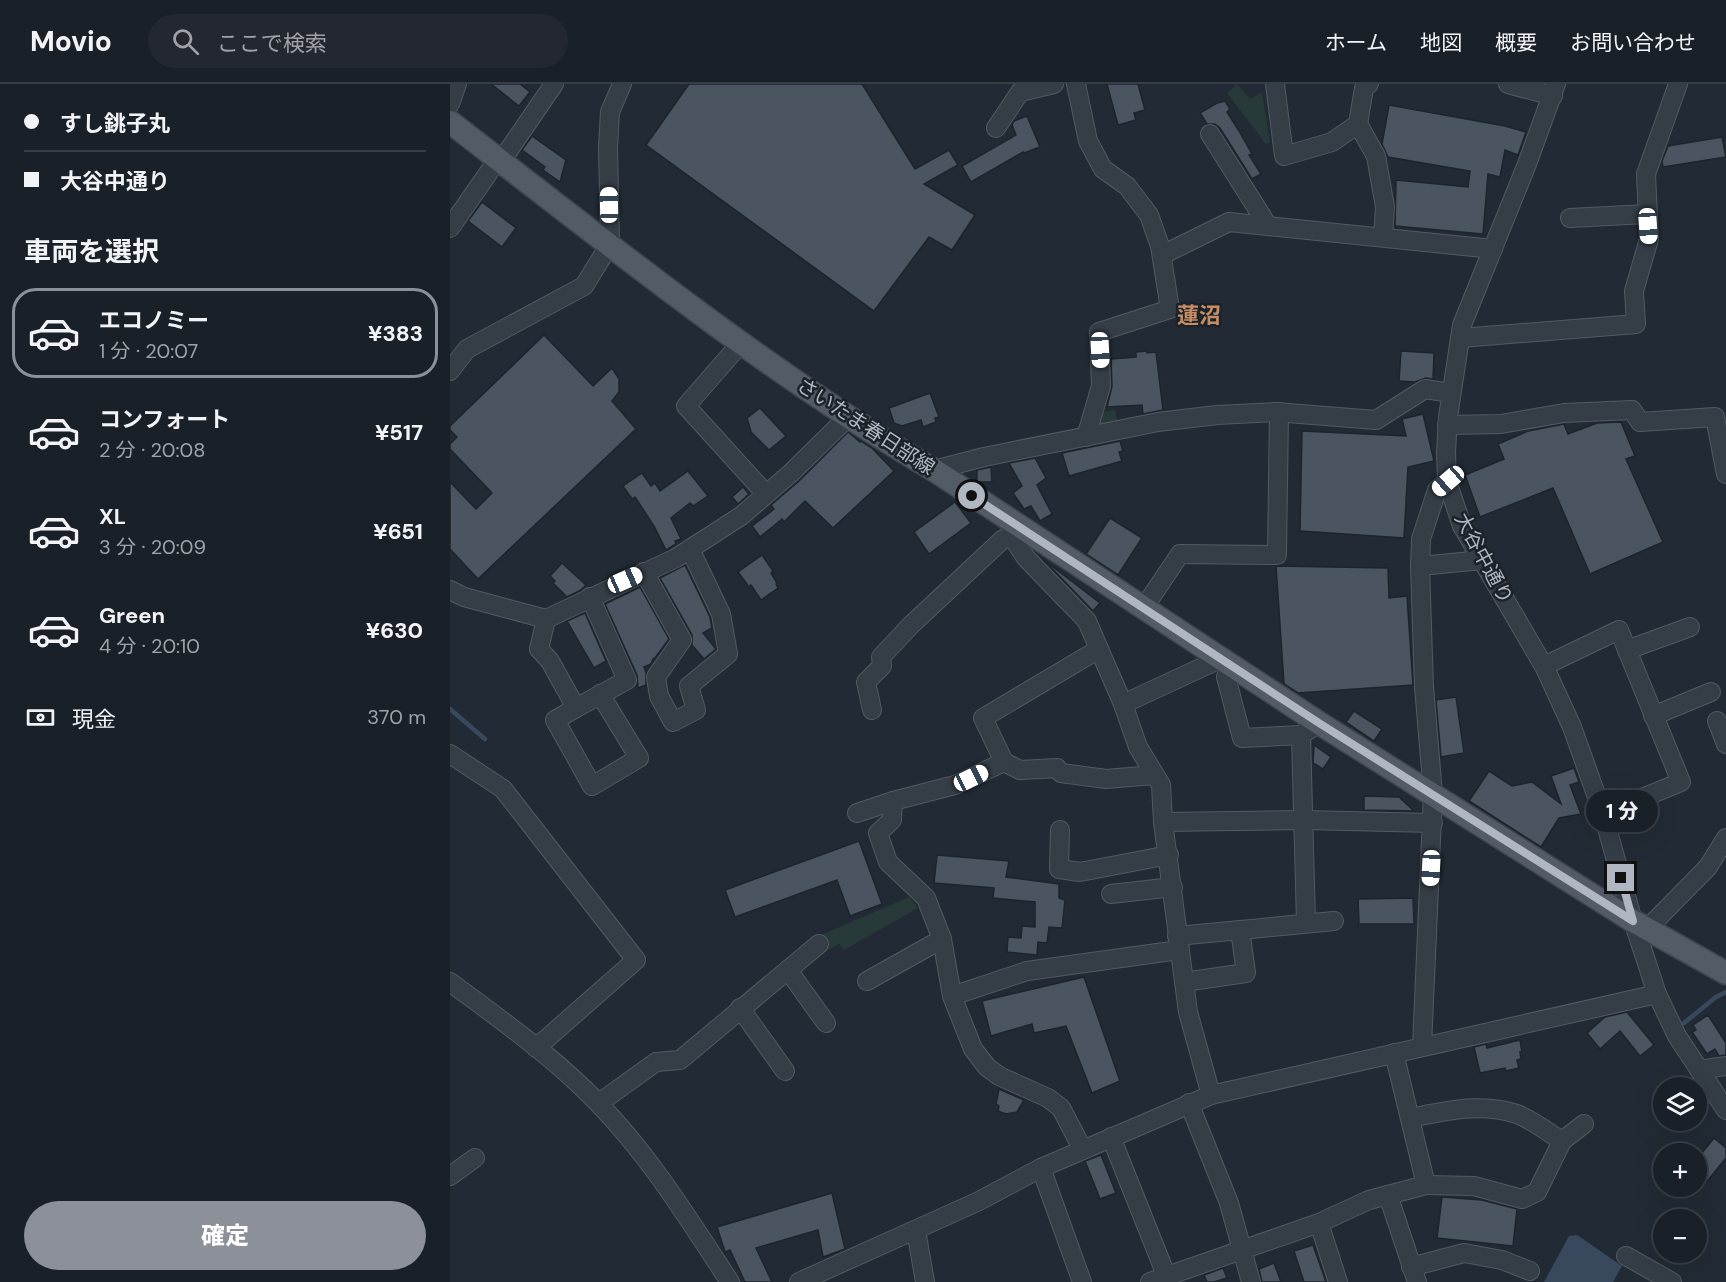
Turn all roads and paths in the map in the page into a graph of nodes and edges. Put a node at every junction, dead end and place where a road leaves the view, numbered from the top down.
1 (457, 84) edge
2 (554, 84) edge
3 (622, 84) edge
4 (1054, 84) edge
5 (1076, 84) edge
6 (1275, 84) edge
7 (1508, 84) edge
8 (1678, 84) edge
9 (1363, 85) edge
10 (1555, 90) edge
11 (450, 104) edge
12 (450, 122) edge
13 (1359, 124) junction
14 (996, 128) dead end
15 (1210, 134) dead end
16 (498, 159) junction
17 (1647, 214) junction
18 (1570, 218) dead end
19 (451, 225) edge
20 (1268, 226) junction
21 (1383, 237) junction
22 (610, 244) junction
23 (1493, 249) junction
24 (1162, 255) junction
25 (1460, 338) junction
26 (741, 343) junction
27 (450, 371) edge
28 (1451, 393) junction
29 (1279, 412) junction
30 (849, 416) junction
31 (1447, 425) junction
32 (1086, 437) junction
33 (1725, 463) edge
34 (934, 470) junction
35 (1448, 481) junction
36 (766, 494) junction
37 (1014, 530) junction
38 (690, 549) junction
39 (1482, 560) junction
40 (1420, 566) junction
41 (644, 572) junction
42 (450, 590) edge
43 (590, 597) junction
44 (1143, 609) junction
45 (546, 619) junction
46 (1690, 627) dead end
47 (1099, 649) junction
48 (1627, 650) junction
49 (1226, 662) junction
50 (1544, 666) junction
51 (1711, 692) dead end
52 (600, 694) junction
53 (1124, 704) junction
54 (576, 708) junction
55 (872, 710) dead end
56 (1653, 716) junction
57 (1717, 721) dead end
58 (1310, 729) junction
59 (1726, 744) edge
60 (450, 754) edge
61 (1004, 762) junction
62 (1154, 775) junction
63 (1433, 794) junction
64 (893, 801) junction
65 (857, 813) dead end
66 (1603, 814) junction
67 (1304, 820) junction
68 (1163, 822) junction
69 (1433, 823) junction
70 (1060, 830) dead end
71 (1726, 838) edge
72 (1169, 855) junction
73 (1173, 887) junction
74 (1111, 894) dead end
75 (1334, 921) dead end
76 (1306, 923) junction
77 (1640, 925) junction
78 (1240, 930) junction
79 (942, 939) junction
80 (1178, 943) junction
81 (819, 944) dead end
82 (788, 969) junction
83 (1726, 973) edge
84 (867, 981) dead end
85 (450, 982) edge
86 (1184, 982) junction
87 (1657, 994) junction
88 (952, 996) junction
89 (740, 1008) junction
90 (826, 1023) dead end
91 (1422, 1047) junction
92 (536, 1048) junction
93 (1394, 1053) junction
94 (1726, 1066) edge
95 (1699, 1070) junction
96 (785, 1071) dead end
97 (1211, 1095) junction
98 (599, 1103) junction
99 (1189, 1103) junction
100 (1726, 1110) edge
101 (1410, 1119) junction
102 (1584, 1124) dead end
103 (1111, 1137) junction
104 (1562, 1141) junction
105 (1083, 1150) junction
106 (475, 1158) dead end
107 (1041, 1168) junction
108 (450, 1176) edge
109 (1426, 1185) junction
110 (1388, 1195) junction
111 (1318, 1224) junction
112 (916, 1230) junction
113 (1241, 1251) junction
114 (1626, 1256) dead end
115 (1530, 1271) dead end
116 (1414, 1274) edge
117 (1158, 1279) edge
118 (730, 1282) edge
119 (799, 1282) edge
120 (925, 1282) edge
121 (1082, 1282) edge
122 (1251, 1282) edge
123 (1338, 1282) edge
124 (1672, 1282) edge

1 - 11 street
2 - 16 street
3 - 22 street
4 - 14 street
5 - 24 street
6 - 13 street
7 - 10 street
8 - 17 street
9 - 13 street
10 - 23 street, 大谷中通り
12 - 16 main road, さいたま春日部線
13 - 21 street
15 - 20 street
16 - 19 street
16 - 22 main road, さいたま春日部線
17 - 18 street
17 - 25 street
20 - 21 street
20 - 24 street
21 - 23 street
22 - 26 main road, さいたま春日部線
22 - 27 street
23 - 25 street, 大谷中通り
24 - 32 street
25 - 28 street, 大谷中通り
26 - 30 main road, さいたま春日部線
26 - 36 street
28 - 29 street
28 - 31 street, 大谷中通り
29 - 32 street
29 - 44 street
30 - 34 main road, さいたま春日部線
30 - 36 street
31 - 33 street
31 - 35 street, 大谷中通り
32 - 34 street
34 - 37 main road, さいたま春日部線
35 - 39 street, 大谷中通り
35 - 40 street
36 - 38 street
37 - 44 main road, さいたま春日部線
37 - 47 street
37 - 55 street
38 - 41 street
38 - 41 street
39 - 40 street
39 - 50 street, 大谷中通り
40 - 63 street
41 - 43 street
42 - 45 street
43 - 45 street
43 - 52 street
44 - 49 main road, さいたま春日部線
45 - 54 street
46 - 48 street
47 - 53 street
47 - 61 street
48 - 50 street
48 - 56 street
49 - 53 street
49 - 58 main road, さいたま春日部線
49 - 58 street
50 - 66 street, 大谷中通り
51 - 56 street
52 - 54 street
52 - 54 street
53 - 62 street
56 - 66 street
57 - 59 street
58 - 63 main road, さいたま春日部線
58 - 67 street
60 - 92 street
61 - 62 street
61 - 64 street
62 - 68 street
63 - 69 street
63 - 77 main road, さいたま春日部線
64 - 65 street
64 - 79 street
66 - 77 street, 大谷中通り
67 - 68 street
67 - 69 street
67 - 76 street
68 - 72 street
69 - 91 street
70 - 72 street
71 - 77 street
72 - 73 street
73 - 74 street
73 - 80 street
75 - 76 street
76 - 78 street
77 - 83 main road, さいたま春日部線
77 - 87 street, 大谷中通り
78 - 80 street
78 - 86 street
79 - 84 street
79 - 88 street
80 - 86 street
80 - 88 street
81 - 82 street
82 - 89 street
82 - 90 street
85 - 92 street
86 - 97 street
87 - 91 street
87 - 95 street, 大谷中通り
88 - 105 street
89 - 96 street
89 - 98 street
91 - 93 street
92 - 98 street
93 - 97 street
93 - 101 street
94 - 95 street
95 - 100 street, 大谷中通り
97 - 99 street
98 - 118 street
99 - 103 street
99 - 113 street
101 - 104 street
101 - 109 street
102 - 104 street
103 - 105 street
103 - 117 street
104 - 109 street
105 - 107 street
106 - 108 street
107 - 112 street
107 - 121 street
109 - 110 street
110 - 111 street
110 - 116 street
111 - 113 street
111 - 123 street
112 - 119 street
112 - 120 street
113 - 117 street
113 - 122 street
114 - 124 street
115 - 116 street

